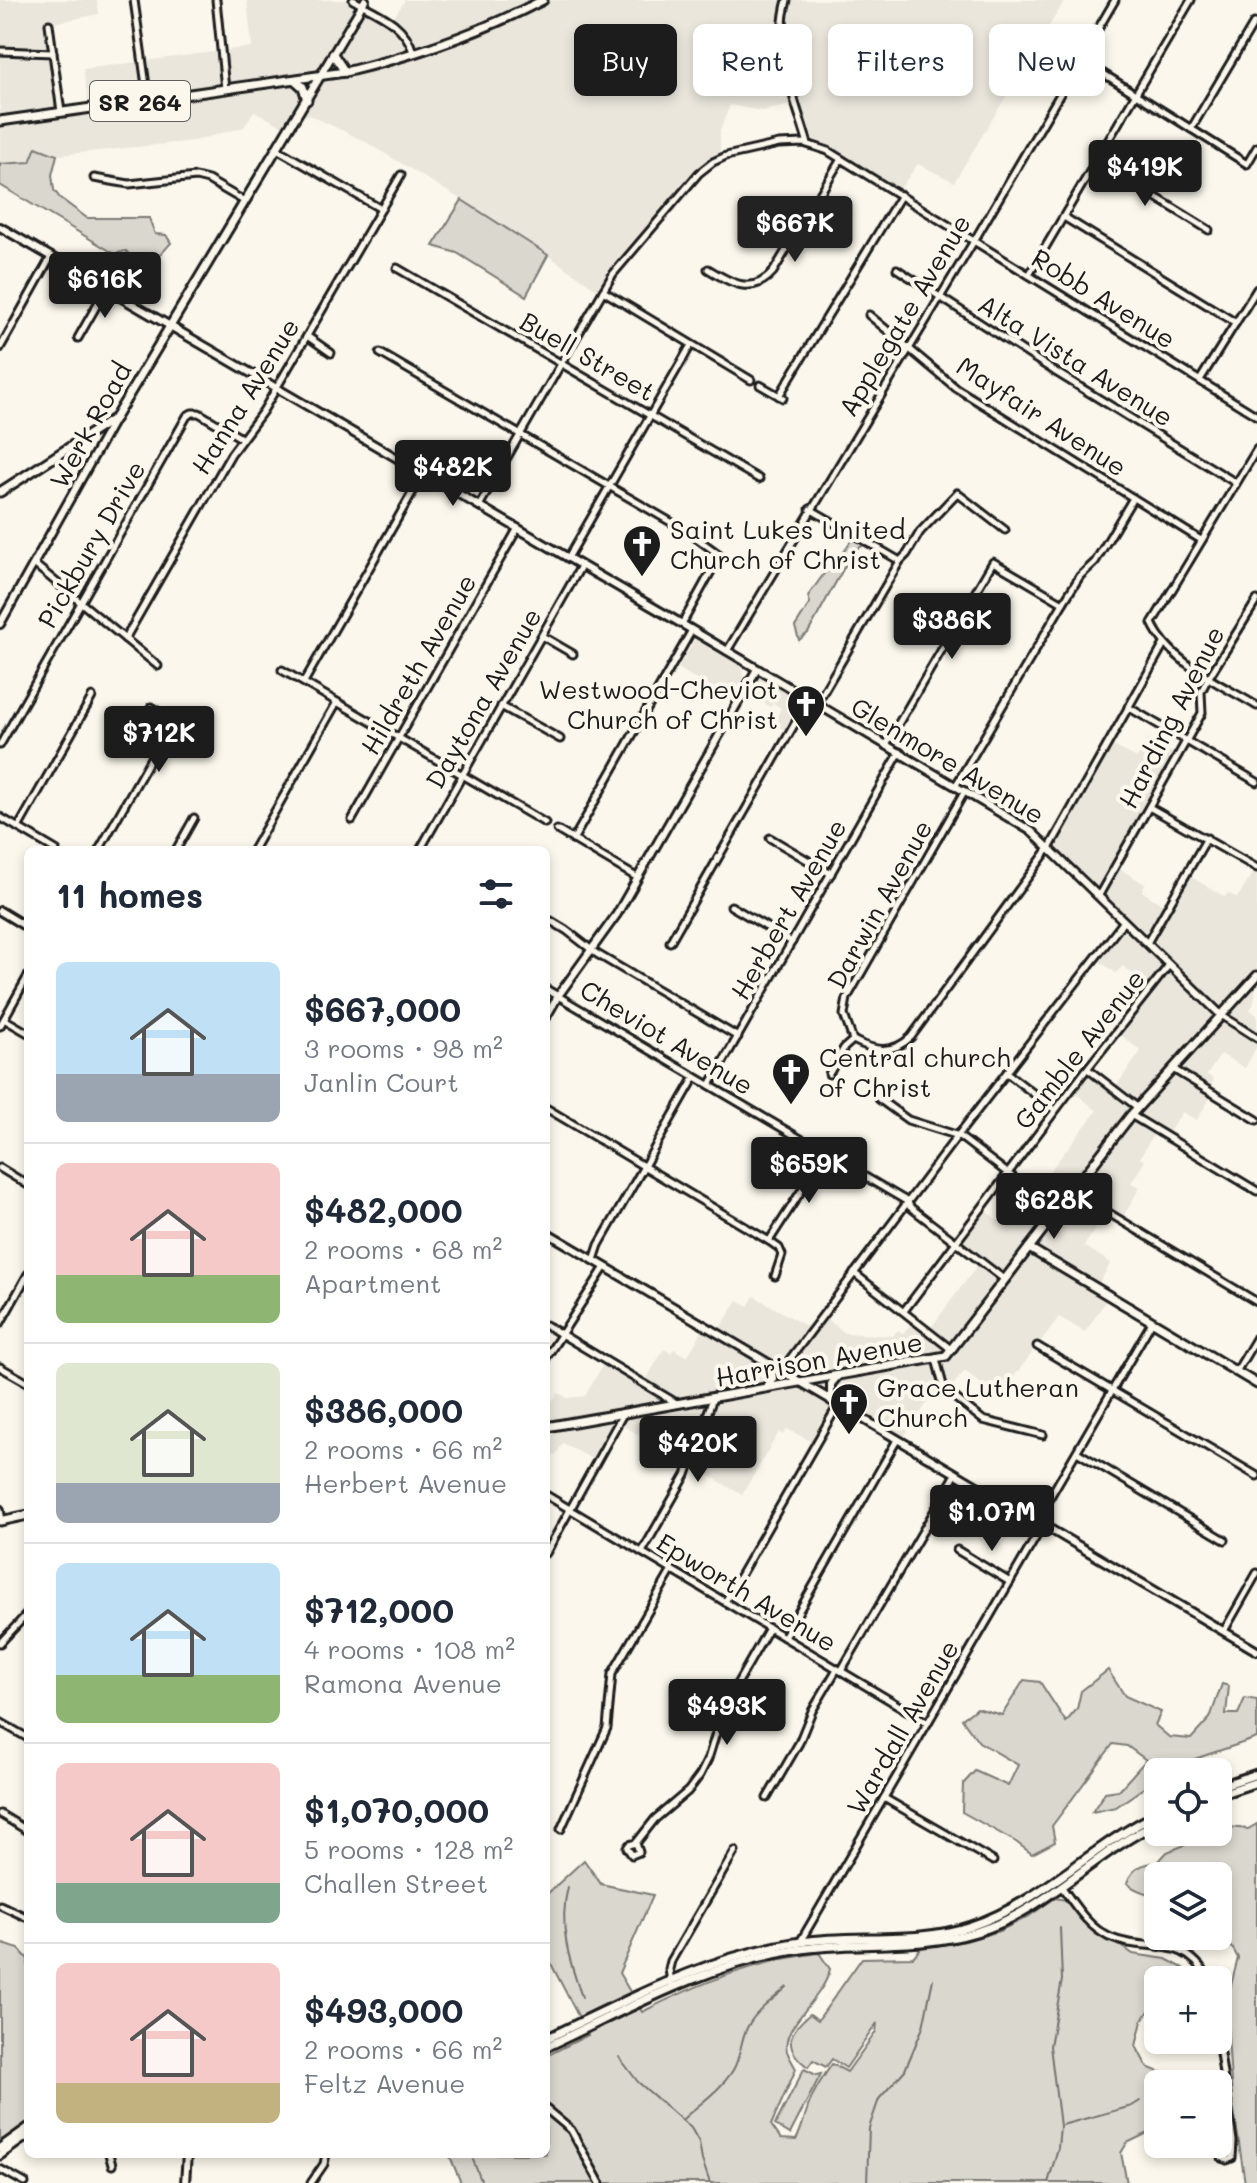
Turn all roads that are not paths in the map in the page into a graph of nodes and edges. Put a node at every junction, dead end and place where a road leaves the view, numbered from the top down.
1 (134, 0) edge
2 (216, 0) edge
3 (353, 0) edge
4 (543, 0) edge
5 (787, 0) edge
6 (1115, 0) edge
7 (1191, 0) edge
8 (364, 2) edge
9 (1254, 23) dead end
10 (49, 24) dead end
11 (1101, 24) edge
12 (0, 51) edge
13 (413, 52) junction
14 (53, 53) junction
15 (333, 54) junction
16 (345, 72) junction
17 (1105, 75) edge
18 (320, 76) junction
19 (295, 80) junction
20 (225, 90) junction
21 (1134, 93) junction
22 (1058, 96) edge
23 (148, 100) junction
24 (307, 100) junction
25 (61, 112) junction
26 (0, 121) edge
27 (1191, 129) junction
28 (808, 144) junction
29 (1257, 147) edge
30 (277, 149) junction
31 (841, 159) junction
32 (1097, 161) junction
33 (401, 175) dead end
34 (94, 178) dead end
35 (901, 195) junction
36 (244, 201) junction
37 (381, 209) junction
38 (1064, 217) junction
39 (0, 227) edge
40 (1209, 230) dead end
41 (974, 241) junction
42 (51, 257) junction
43 (397, 268) dead end
44 (708, 269) dead end
45 (897, 269) dead end
46 (1029, 275) junction
47 (106, 289) junction
48 (1257, 289) edge
49 (603, 291) junction
50 (939, 296) junction
51 (869, 315) dead end
52 (1236, 323) junction
53 (169, 326) junction
54 (307, 336) junction
55 (78, 338) dead end
56 (691, 345) junction
57 (0, 348) edge
58 (908, 349) junction
59 (331, 353) dead end
60 (380, 353) dead end
61 (562, 363) junction
62 (751, 380) dead end
63 (1200, 380) junction
64 (760, 385) dead end
65 (276, 388) junction
66 (651, 415) junction
67 (1257, 416) edge
68 (115, 418) junction
69 (520, 435) junction
70 (241, 438) junction
71 (1257, 449) edge
72 (423, 474) junction
73 (759, 479) dead end
74 (1236, 483) junction
75 (609, 487) junction
76 (0, 492) edge
77 (1133, 498) junction
78 (479, 506) junction
79 (810, 509) junction
80 (676, 525) dead end
81 (518, 528) junction
82 (1005, 530) dead end
83 (688, 532) dead end
84 (1201, 540) junction
85 (568, 558) junction
86 (900, 561) junction
87 (34, 564) junction
88 (581, 566) junction
89 (1257, 600) edge
90 (81, 602) junction
91 (1063, 603) junction
92 (1, 620) edge
93 (682, 624) junction
94 (692, 630) junction
95 (542, 636) junction
96 (125, 639) junction
97 (1164, 644) junction
98 (727, 651) junction
99 (573, 654) dead end
100 (158, 666) dead end
101 (757, 669) junction
102 (282, 670) dead end
103 (1209, 677) junction
104 (304, 682) junction
105 (92, 697) dead end
106 (809, 699) junction
107 (337, 702) junction
108 (817, 703) junction
109 (501, 706) junction
110 (1257, 706) edge
111 (151, 707) dead end
112 (1128, 707) junction
113 (399, 737) junction
114 (560, 739) dead end
115 (1187, 741) junction
116 (0, 745) edge
117 (886, 745) junction
118 (900, 752) junction
119 (463, 774) junction
120 (1257, 782) edge
121 (956, 785) junction
122 (965, 791) junction
123 (1149, 807) junction
124 (0, 817) edge
125 (194, 818) dead end
126 (352, 820) dead end
127 (545, 823) dead end
128 (18, 828) junction
129 (557, 830) dead end
130 (770, 838) dead end
131 (1207, 838) junction
132 (573, 840) junction
133 (49, 846) edge
134 (101, 846) edge
135 (178, 846) edge
136 (255, 846) edge
137 (422, 846) edge
138 (1050, 847) junction
139 (1257, 868) edge
140 (831, 874) junction
141 (638, 878) junction
142 (1099, 895) junction
143 (731, 906) dead end
144 (0, 911) edge
145 (550, 920) edge
146 (1124, 921) junction
147 (24, 926) edge
148 (670, 942) dead end
149 (792, 942) junction
150 (1147, 943) junction
151 (591, 950) junction
152 (1169, 965) junction
153 (1257, 976) edge
154 (24, 983) edge
155 (550, 991) edge
156 (558, 996) junction
157 (550, 1010) edge
158 (1221, 1015) junction
159 (4, 1019) junction
160 (0, 1026) edge
161 (24, 1031) edge
162 (738, 1037) junction
163 (1257, 1038) edge
164 (853, 1040) junction
165 (1173, 1069) junction
166 (1089, 1070) junction
167 (1007, 1073) junction
168 (829, 1074) dead end
169 (695, 1077) junction
170 (710, 1085) junction
171 (879, 1099) dead end
172 (1137, 1107) junction
173 (550, 1110) edge
174 (1055, 1110) junction
175 (1131, 1115) junction
176 (1257, 1120) edge
177 (959, 1136) junction
178 (825, 1153) junction
179 (644, 1166) junction
180 (0, 1168) edge
181 (1007, 1174) junction
182 (24, 1183) edge
183 (1072, 1191) junction
184 (1257, 1191) edge
185 (908, 1202) junction
186 (1057, 1211) junction
187 (550, 1234) edge
188 (769, 1241) junction
189 (956, 1243) junction
190 (1029, 1248) junction
191 (594, 1260) junction
192 (605, 1267) junction
193 (854, 1273) junction
194 (775, 1276) dead end
195 (1005, 1280) junction
196 (24, 1281) edge
197 (1257, 1302) edge
198 (904, 1311) junction
199 (1152, 1322) junction
200 (0, 1324) edge
201 (550, 1327) edge
202 (561, 1334) junction
203 (1257, 1337) edge
204 (1037, 1346) dead end
205 (952, 1350) junction
206 (550, 1352) edge
207 (936, 1359) junction
208 (772, 1365) junction
209 (0, 1367) edge
210 (781, 1371) junction
211 (1236, 1372) junction
212 (840, 1375) junction
213 (24, 1381) edge
214 (799, 1382) junction
215 (1257, 1384) edge
216 (765, 1389) junction
217 (1112, 1390) junction
218 (713, 1398) junction
219 (831, 1401) junction
220 (678, 1404) junction
221 (838, 1405) junction
222 (624, 1414) junction
223 (550, 1426) edge
224 (1043, 1435) dead end
225 (897, 1440) junction
226 (1077, 1452) junction
227 (956, 1474) junction
228 (1257, 1476) edge
229 (550, 1497) edge
230 (0, 1509) edge
231 (571, 1510) junction
232 (24, 1516) edge
233 (1, 1521) edge
234 (1040, 1523) junction
235 (1225, 1540) dead end
236 (550, 1546) edge
237 (957, 1550) dead end
238 (642, 1552) junction
239 (672, 1570) junction
240 (1257, 1573) edge
241 (1010, 1582) junction
242 (725, 1602) junction
243 (24, 1617) edge
244 (769, 1628) junction
245 (1224, 1631) junction
246 (784, 1637) junction
247 (0, 1643) edge
248 (1257, 1651) edge
249 (839, 1670) junction
250 (0, 1722) edge
251 (928, 1723) junction
252 (24, 1736) edge
253 (1257, 1774) edge
254 (1232, 1782) edge
255 (1257, 1782) edge
256 (1232, 1790) edge
257 (767, 1798) dead end
258 (884, 1798) junction
259 (0, 1814) edge
260 (1144, 1821) edge
261 (24, 1829) edge
262 (561, 1829) dead end
263 (1144, 1830) edge
264 (636, 1843) dead end
265 (735, 1851) dead end
266 (993, 1861) dead end
267 (1058, 1882) junction
268 (1, 1906) edge
269 (24, 1916) edge
270 (797, 1946) junction
271 (1199, 1966) edge
272 (671, 1984) junction
273 (550, 2037) edge
274 (550, 2045) edge
275 (550, 2112) edge
276 (24, 2131) edge
277 (24, 2138) edge
278 (0, 2148) edge
279 (0, 2155) edge
280 (110, 2158) edge
281 (187, 2158) edge
282 (325, 2158) edge
283 (112, 2165) dead end
284 (0, 2169) edge
285 (25, 2183) edge
286 (185, 2183) edge
287 (311, 2183) edge
288 (600, 2183) edge

1 - 23 street
2 - 20 street
3 - 8 street
4 - 13 main road, SR 264
5 - 28 street
6 - 11 street, Applegate Avenue
7 - 21 street
8 - 13 street
8 - 15 street, Werk Road
9 - 27 street
10 - 14 street
12 - 14 street
13 - 16 main road, SR 264
14 - 25 street
15 - 16 main road
15 - 18 street, Werk Road
16 - 18 main road, SR 264
17 - 21 street
18 - 19 main road, SR 264
18 - 24 main road, Werk Road
19 - 20 main road, SR 264
19 - 24 main road
20 - 23 main road, SR 264
21 - 27 street
21 - 32 street
22 - 41 street, Applegate Avenue
23 - 25 main road, SR 264
24 - 30 main road, Werk Road
25 - 26 main road, SR 264
27 - 29 street
28 - 31 street, Robb Avenue
28 - 49 street
30 - 36 main road, Werk Road
30 - 37 street
31 - 35 street, Robb Avenue
31 - 44 street
32 - 38 street
32 - 40 street
33 - 37 street, Hanna Avenue
34 - 36 street
35 - 41 street, Robb Avenue
35 - 64 street
36 - 53 main road, Werk Road
37 - 54 street, Hanna Avenue
38 - 46 street
38 - 52 street
39 - 42 street, Glenmore Avenue
41 - 46 street, Robb Avenue
41 - 50 street, Applegate Avenue
42 - 47 street, Glenmore Avenue
42 - 57 street
43 - 61 street, Buell Street
45 - 50 street, Alta Vista Avenue
46 - 63 street, Robb Avenue
47 - 53 street, Glenmore Avenue
47 - 55 street
48 - 52 street
49 - 56 street
49 - 61 street
50 - 58 street, Applegate Avenue
50 - 74 street, Alta Vista Avenue
51 - 58 street, Mayfair Avenue
52 - 63 street
53 - 65 street, Glenmore Avenue
53 - 68 main road, Werk Road
54 - 59 street
54 - 65 street, Hanna Avenue
56 - 62 street
56 - 66 street
58 - 77 street, Mayfair Avenue
58 - 79 street, Applegate Avenue
60 - 69 street
61 - 66 street, Buell Street
61 - 69 street
63 - 67 street, Robb Avenue
65 - 70 street, Hanna Avenue
65 - 72 street, Glenmore Avenue
66 - 73 street, Buell Street
66 - 75 street
68 - 76 main road
68 - 87 street, Werk Road
69 - 75 street
69 - 78 street
70 - 90 street, Pickbury Drive
70 - 96 street, Hanna Avenue
71 - 74 street
72 - 78 street, Glenmore Avenue
72 - 104 street
74 - 84 street
75 - 80 street
75 - 85 street
77 - 84 street, Mayfair Avenue
77 - 91 street
78 - 81 street, Glenmore Avenue
79 - 86 street
79 - 98 street, Applegate Avenue
81 - 85 street, Glenmore Avenue
81 - 113 street, Hildreth Avenue
82 - 86 street
83 - 93 street
84 - 97 street
85 - 88 street, Glenmore Avenue
86 - 108 street
87 - 90 street
87 - 92 street, Werk Road
88 - 93 street, Glenmore Avenue
88 - 95 street, Daytona Avenue
89 - 103 street, Harding Avenue
90 - 96 street
90 - 116 street, Pickbury Drive
91 - 117 street
91 - 121 street
93 - 94 street, Glenmore Avenue
94 - 98 street, Glenmore Avenue
94 - 132 street
95 - 99 street
95 - 109 street, Daytona Avenue
96 - 100 street
97 - 103 street
97 - 112 street
98 - 101 street, Glenmore Avenue
101 - 106 street, Glenmore Avenue
101 - 141 street
102 - 104 street
103 - 110 street
103 - 115 street, Harding Avenue
104 - 107 street
105 - 128 street
106 - 108 street, Glenmore Avenue
106 - 148 street
107 - 113 street
107 - 136 street
108 - 117 street, Glenmore Avenue
109 - 114 street
109 - 119 street, Daytona Avenue
111 - 134 street
112 - 115 street
112 - 138 street
113 - 119 street
113 - 126 street, Hildreth Avenue
115 - 120 street
115 - 123 street, Harding Avenue
117 - 118 street, Glenmore Avenue
118 - 121 street, Glenmore Avenue
118 - 140 street, Herbert Avenue
119 - 127 street
119 - 137 street, Daytona Avenue
121 - 122 street, Glenmore Avenue
122 - 138 street, Glenmore Avenue
122 - 164 street, Darwin Avenue
123 - 131 street
123 - 142 street, Harding Avenue
124 - 128 street
125 - 135 street
128 - 133 street
129 - 132 street
130 - 140 street
131 - 139 street
131 - 150 street
132 - 141 street
138 - 142 street, Glenmore Avenue
138 - 164 street
140 - 149 street, Herbert Avenue
141 - 151 street
142 - 146 street, Glenmore Avenue
143 - 149 street
144 - 147 street
145 - 151 street
146 - 150 street, Glenmore Avenue
146 - 167 street
149 - 162 street, Herbert Avenue
150 - 152 street, Glenmore Avenue
151 - 156 street
151 - 162 street
152 - 158 street, Glenmore Avenue
152 - 166 street, Gamble Avenue
153 - 158 main road, Harrison Avenue
154 - 159 street
155 - 156 street, Cheviot Avenue
156 - 157 street
156 - 169 street, Cheviot Avenue
158 - 163 street, Glenmore Avenue
158 - 165 main road, Harrison Avenue
159 - 160 street
159 - 161 street
162 - 170 street, Herbert Avenue
164 - 168 street
165 - 172 main road, Harrison Avenue
165 - 176 street
166 - 172 street
166 - 174 street, Gamble Avenue
167 - 174 street
167 - 177 street
169 - 170 street, Cheviot Avenue
169 - 179 street
170 - 178 street, Cheviot Avenue
171 - 177 street
172 - 175 main road, Harrison Avenue
173 - 179 street
174 - 181 street, Gamble Avenue
175 - 183 main road, Harrison Avenue
175 - 184 street
177 - 181 street
177 - 185 street
178 - 185 street, Cheviot Avenue
178 - 188 street
179 - 188 street
179 - 191 street
180 - 182 street
181 - 186 street
181 - 189 street, Gamble Avenue
183 - 186 main road, Harrison Avenue
183 - 197 street
185 - 189 street, Cheviot Avenue
185 - 193 street
186 - 190 main road, Harrison Avenue
187 - 191 street
188 - 194 street
189 - 195 street, Cheviot Avenue
189 - 198 street, Gamble Avenue
190 - 195 main road, Harrison Avenue
190 - 199 main road
191 - 192 street
192 - 202 street
192 - 208 street
193 - 198 street
193 - 210 street
195 - 205 main road, Harrison Avenue
196 - 200 street
198 - 205 street
199 - 211 main road
199 - 217 street, Wardall Avenue
201 - 202 street
202 - 206 street
202 - 220 street
203 - 211 street
204 - 217 street
205 - 207 main road, Harrison Avenue
207 - 212 main road, Harrison Avenue
207 - 224 street
208 - 210 street
208 - 216 street
209 - 213 street
210 - 214 street
211 - 215 main road
212 - 214 main road, Harrison Avenue
212 - 219 street
214 - 216 main road, Harrison Avenue
214 - 219 street
216 - 218 main road, Harrison Avenue
217 - 226 street, Wardall Avenue
217 - 228 street
218 - 220 main road, Harrison Avenue
218 - 238 street
219 - 221 street
220 - 222 main road, Harrison Avenue
221 - 225 street
221 - 242 street
222 - 223 main road, Harrison Avenue
222 - 231 street
225 - 227 street
225 - 246 street
226 - 234 street, Wardall Avenue
226 - 235 street
227 - 234 street
227 - 249 street
229 - 231 street, Epworth Avenue
230 - 233 street
231 - 236 street
231 - 238 street, Epworth Avenue
232 - 233 main road
234 - 241 street, Wardall Avenue
234 - 245 street
237 - 241 street
238 - 239 street, Epworth Avenue
239 - 242 street, Epworth Avenue
239 - 262 street
240 - 245 street
241 - 251 street, Wardall Avenue
242 - 244 street, Epworth Avenue
243 - 247 street
244 - 246 street, Epworth Avenue
244 - 264 street
245 - 248 street
246 - 249 street, Epworth Avenue
249 - 251 street, Epworth Avenue
249 - 257 street
250 - 252 street
251 - 258 street, Wardall Avenue
253 - 254 main road
255 - 256 main road
258 - 266 street
258 - 270 street, Wardall Avenue
259 - 261 street
260 - 267 main road
263 - 267 main road
265 - 272 street
267 - 270 main road
267 - 271 street
268 - 269 street
270 - 272 main road
272 - 273 main road
272 - 274 main road
275 - 288 street
276 - 278 main road
277 - 279 main road
280 - 283 street
281 - 286 street
282 - 287 street
284 - 285 street

